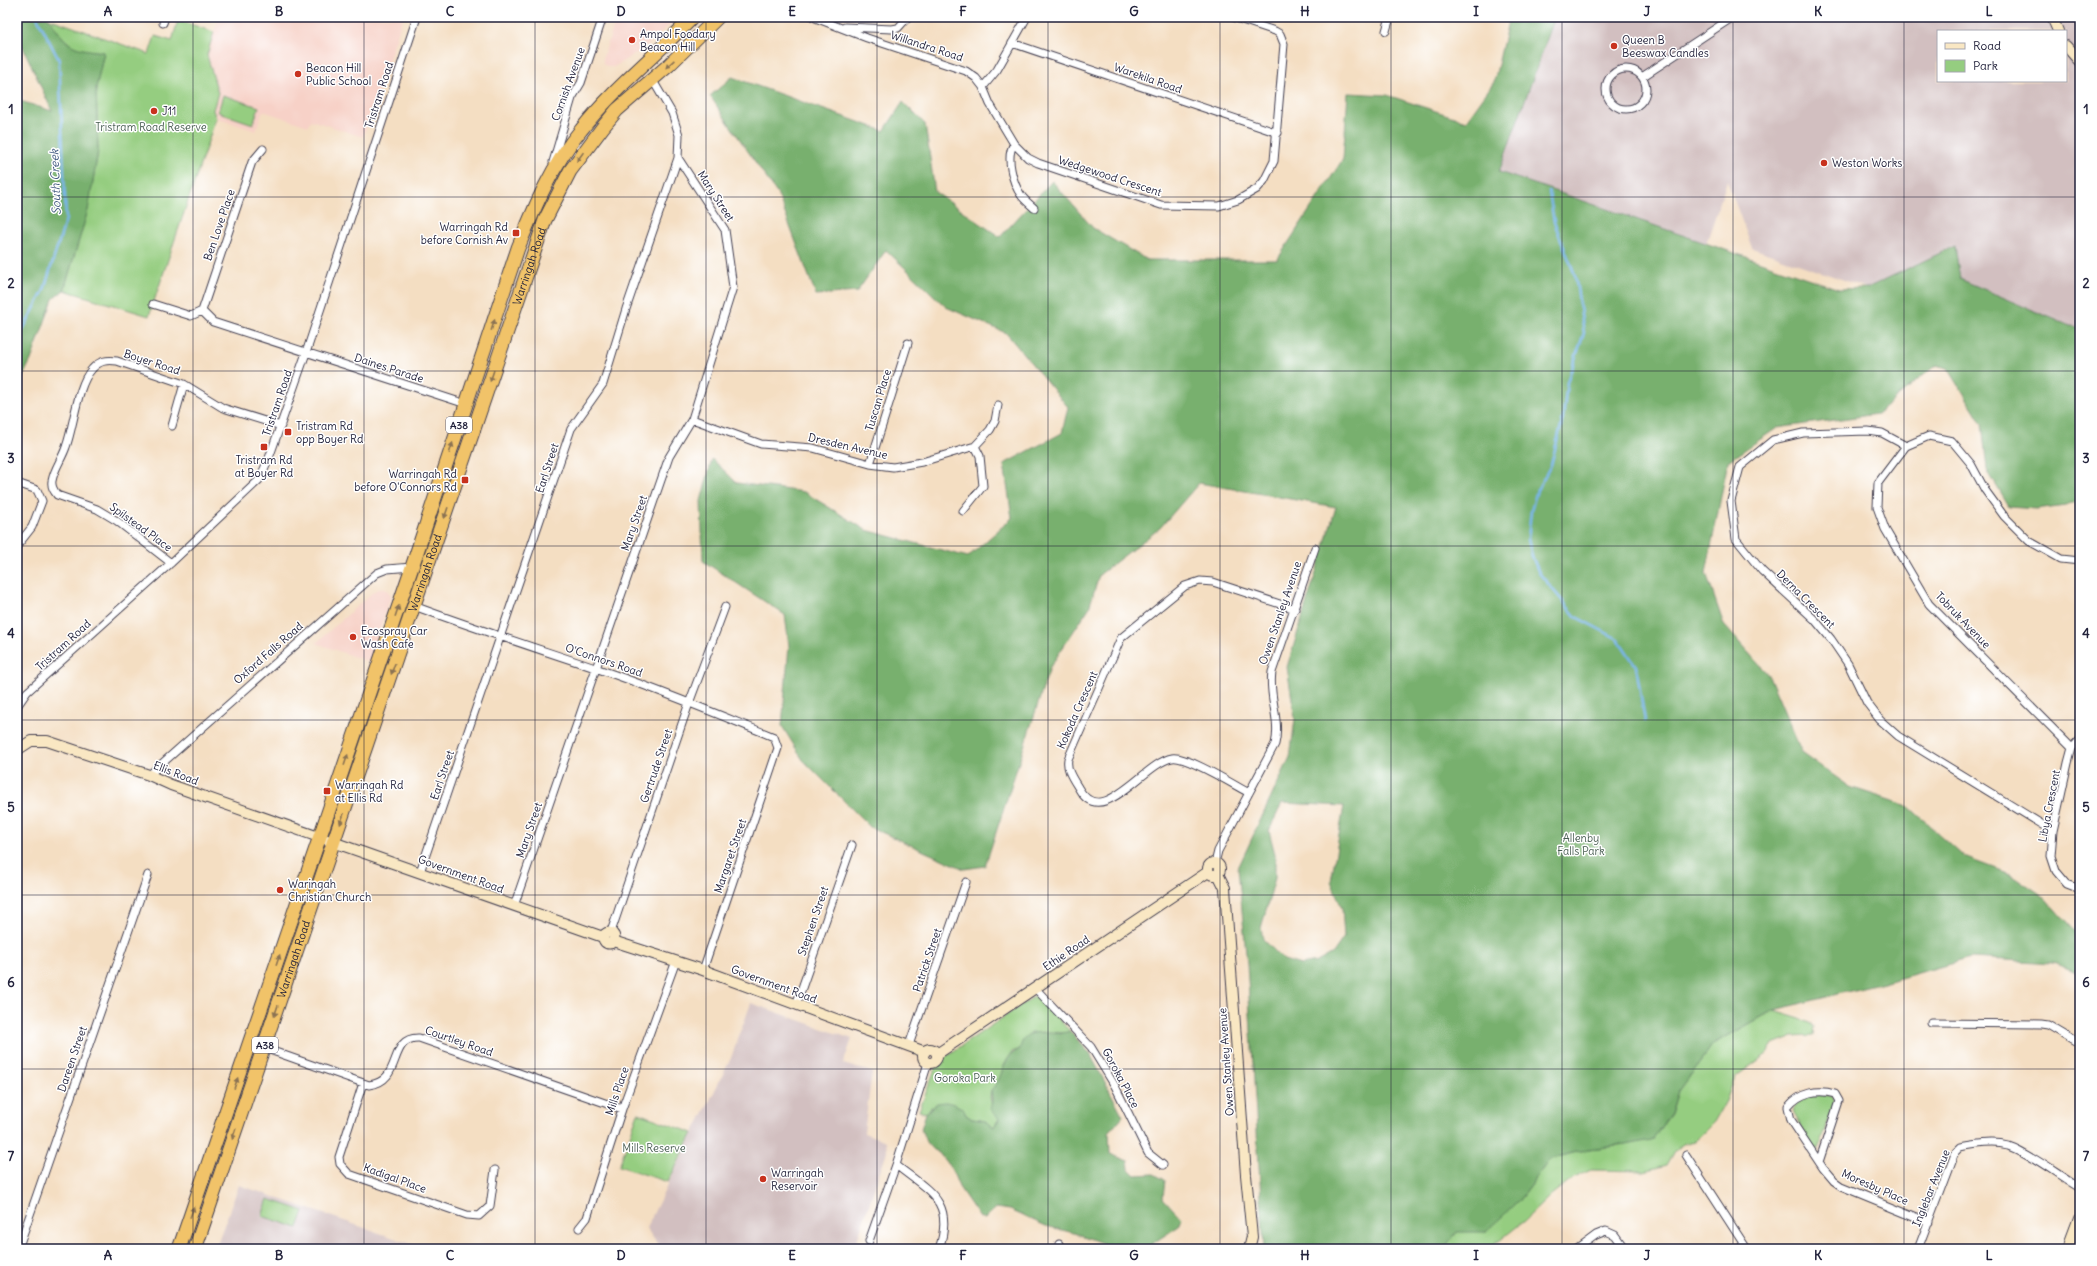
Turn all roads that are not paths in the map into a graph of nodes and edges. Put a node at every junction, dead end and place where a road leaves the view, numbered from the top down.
1 (417, 17) edge
2 (603, 17) edge
3 (693, 17) edge
4 (718, 17) edge
5 (813, 17) edge
6 (908, 17) edge
7 (1027, 17) edge
8 (1233, 17) edge
9 (1390, 17) edge
10 (1733, 17) edge
11 (2052, 17) edge
12 (842, 28) junction
13 (2058, 30) edge
14 (1386, 31) dead end
15 (1012, 43) junction
16 (2067, 47) edge
17 (2080, 62) edge
18 (1642, 77) junction
19 (652, 78) junction
20 (983, 87) junction
21 (1278, 133) junction
22 (1014, 144) junction
23 (263, 149) dead end
24 (678, 158) junction
25 (547, 182) junction
26 (1034, 208) dead end
27 (153, 304) dead end
28 (202, 312) junction
29 (908, 343) dead end
30 (306, 353) junction
31 (184, 384) junction
32 (466, 404) junction
33 (998, 405) dead end
34 (692, 420) junction
35 (172, 426) dead end
36 (280, 426) junction
37 (975, 446) junction
38 (1906, 446) junction
39 (870, 464) junction
40 (17, 483) edge
41 (53, 490) joint
42 (963, 511) dead end
43 (17, 546) edge
44 (1315, 548) dead end
45 (2080, 561) edge
46 (171, 563) junction
47 (412, 567) junction
48 (414, 606) junction
49 (724, 607) dead end
50 (1295, 608) junction
51 (501, 637) junction
52 (596, 669) junction
53 (690, 702) junction
54 (18, 706) dead end
55 (2080, 740) edge
56 (21, 747) edge
57 (778, 748) joint
58 (2072, 748) junction
59 (149, 775) junction
60 (1249, 793) junction
61 (2053, 831) junction
62 (319, 837) junction
63 (334, 842) junction
64 (852, 845) dead end
65 (1215, 863) joint
66 (420, 872) junction
67 (1213, 873) junction
68 (148, 875) dead end
69 (966, 882) dead end
70 (2080, 888) edge
71 (514, 906) junction
72 (609, 937) junction
73 (676, 961) junction
74 (703, 970) junction
75 (1035, 988) junction
76 (796, 1005) junction
77 (1931, 1022) dead end
78 (2080, 1044) edge
79 (909, 1045) junction
80 (264, 1048) junction
81 (924, 1052) junction
82 (937, 1054) junction
83 (928, 1063) junction
84 (363, 1083) junction
85 (622, 1109) junction
86 (1686, 1155) dead end
87 (1819, 1162) junction
88 (896, 1165) junction
89 (1163, 1165) dead end
90 (495, 1170) dead end
91 (2080, 1188) edge
92 (2080, 1217) edge
93 (1929, 1222) junction
94 (579, 1228) dead end
95 (870, 1241) dead end
96 (18, 1249) edge
97 (179, 1249) edge
98 (195, 1249) edge
99 (938, 1249) edge
100 (1249, 1249) edge
101 (1577, 1249) edge
102 (1625, 1249) edge
103 (1747, 1249) edge
104 (1918, 1249) edge
105 (2068, 1249) edge

1 - 30 street, Tristram Road
2 - 25 street, Cornish Avenue
3 - 25 highway, Warringah Road / A38
4 -> 19 highway, Warringah Road / A38
5 - 12 street, Willandra Road
6 - 12 street
7 - 15 street
8 - 21 street, Wedgewood Crescent
9 - 14 street
10 - 18 street
11 - 13 street
12 - 20 street, Willandra Road
15 - 20 street
15 - 21 street, Warekila Road
16 - 17 street
18 - 18 street
19 - 24 street, Earl Street
19 -> 48 highway, Warringah Road / A38
20 - 22 street, Wedgewood Crescent
21 - 22 street, Wedgewood Crescent
22 - 26 street
23 - 28 street, Ben Love Place
24 - 34 street, Mary Street
24 - 51 street, Earl Street
32 -> 25 highway, Warringah Road / A38
27 - 28 street
28 - 30 street
29 - 39 street, Tuscan Place
30 - 32 street, Daines Parade
30 - 36 street, Tristram Road
31 - 35 street
31 - 36 street, Boyer Road
31 - 41 street, Boyer Road
47 -> 32 highway, Warringah Road / A38
33 - 37 street
34 - 39 street, Dresden Avenue
34 - 52 street, Mary Street
36 - 46 street, Tristram Road
37 - 39 street, Dresden Avenue
37 - 42 street
38 - 45 street
38 - 58 street, Tobruk Avenue
38 - 61 street, Derna Crescent
40 - 43 street
41 - 46 street, Spilstead Place
44 - 50 street, Owen Stanley Avenue
46 - 54 street, Tristram Road
47 - 59 street, Oxford Falls Road
62 -> 47 highway, Warringah Road / A38
48 - 51 street, O'Connors Road
48 -> 63 highway, Warringah Road / A38
49 - 53 street, Gertrude Street
50 - 60 street, Owen Stanley Avenue
50 - 60 street, Kokoda Crescent
51 - 52 street, O'Connors Road
51 - 66 street, Earl Street
52 - 53 street, O'Connors Road
52 - 71 street, Mary Street
53 - 57 street, O'Connors Road
53 - 72 street, Gertrude Street
55 - 58 street
56 - 59 street, Ellis Road
57 - 74 street, Margaret Street
58 - 61 street, Libya Crescent
59 - 62 street, Ellis Road
60 - 65 street, Owen Stanley Avenue
61 - 70 street, Libya Crescent
62 - 63 street, Ellis Road
97 -> 62 highway, Warringah Road / A38
63 - 66 street, Government Road
63 -> 80 highway, Warringah Road / A38
64 - 76 street, Stephen Street
65 - 67 street, Owen Stanley Avenue
66 - 71 street, Government Road
67 - 75 street, Ethie Road
67 - 100 street, Owen Stanley Avenue
68 - 96 street, Dareen Street
69 - 79 street, Patrick Street
71 - 72 street, Government Road
72 - 73 street, Government Road
73 - 74 street, Government Road
73 - 85 street, Mills Place
74 - 76 street, Government Road
75 - 82 street, Ethie Road
75 - 89 street, Goroka Place
76 - 79 street, Government Road
77 - 78 street
79 - 81 street, Government Road
80 - 84 street, Courtley Road
80 -> 98 highway, Warringah Road / A38
81 - 82 street
81 - 83 street
82 - 83 street
83 - 88 street
84 - 85 street, Courtley Road
84 - 90 street, Kadigal Place
85 - 94 street, Mills Place
86 - 103 street
87 - 87 street, Moresby Place
87 - 93 street, Moresby Place
88 - 95 street
88 - 99 street
91 - 93 street, Inglebar Avenue
92 - 105 street
93 - 104 street, Inglebar Avenue
101 - 102 street

